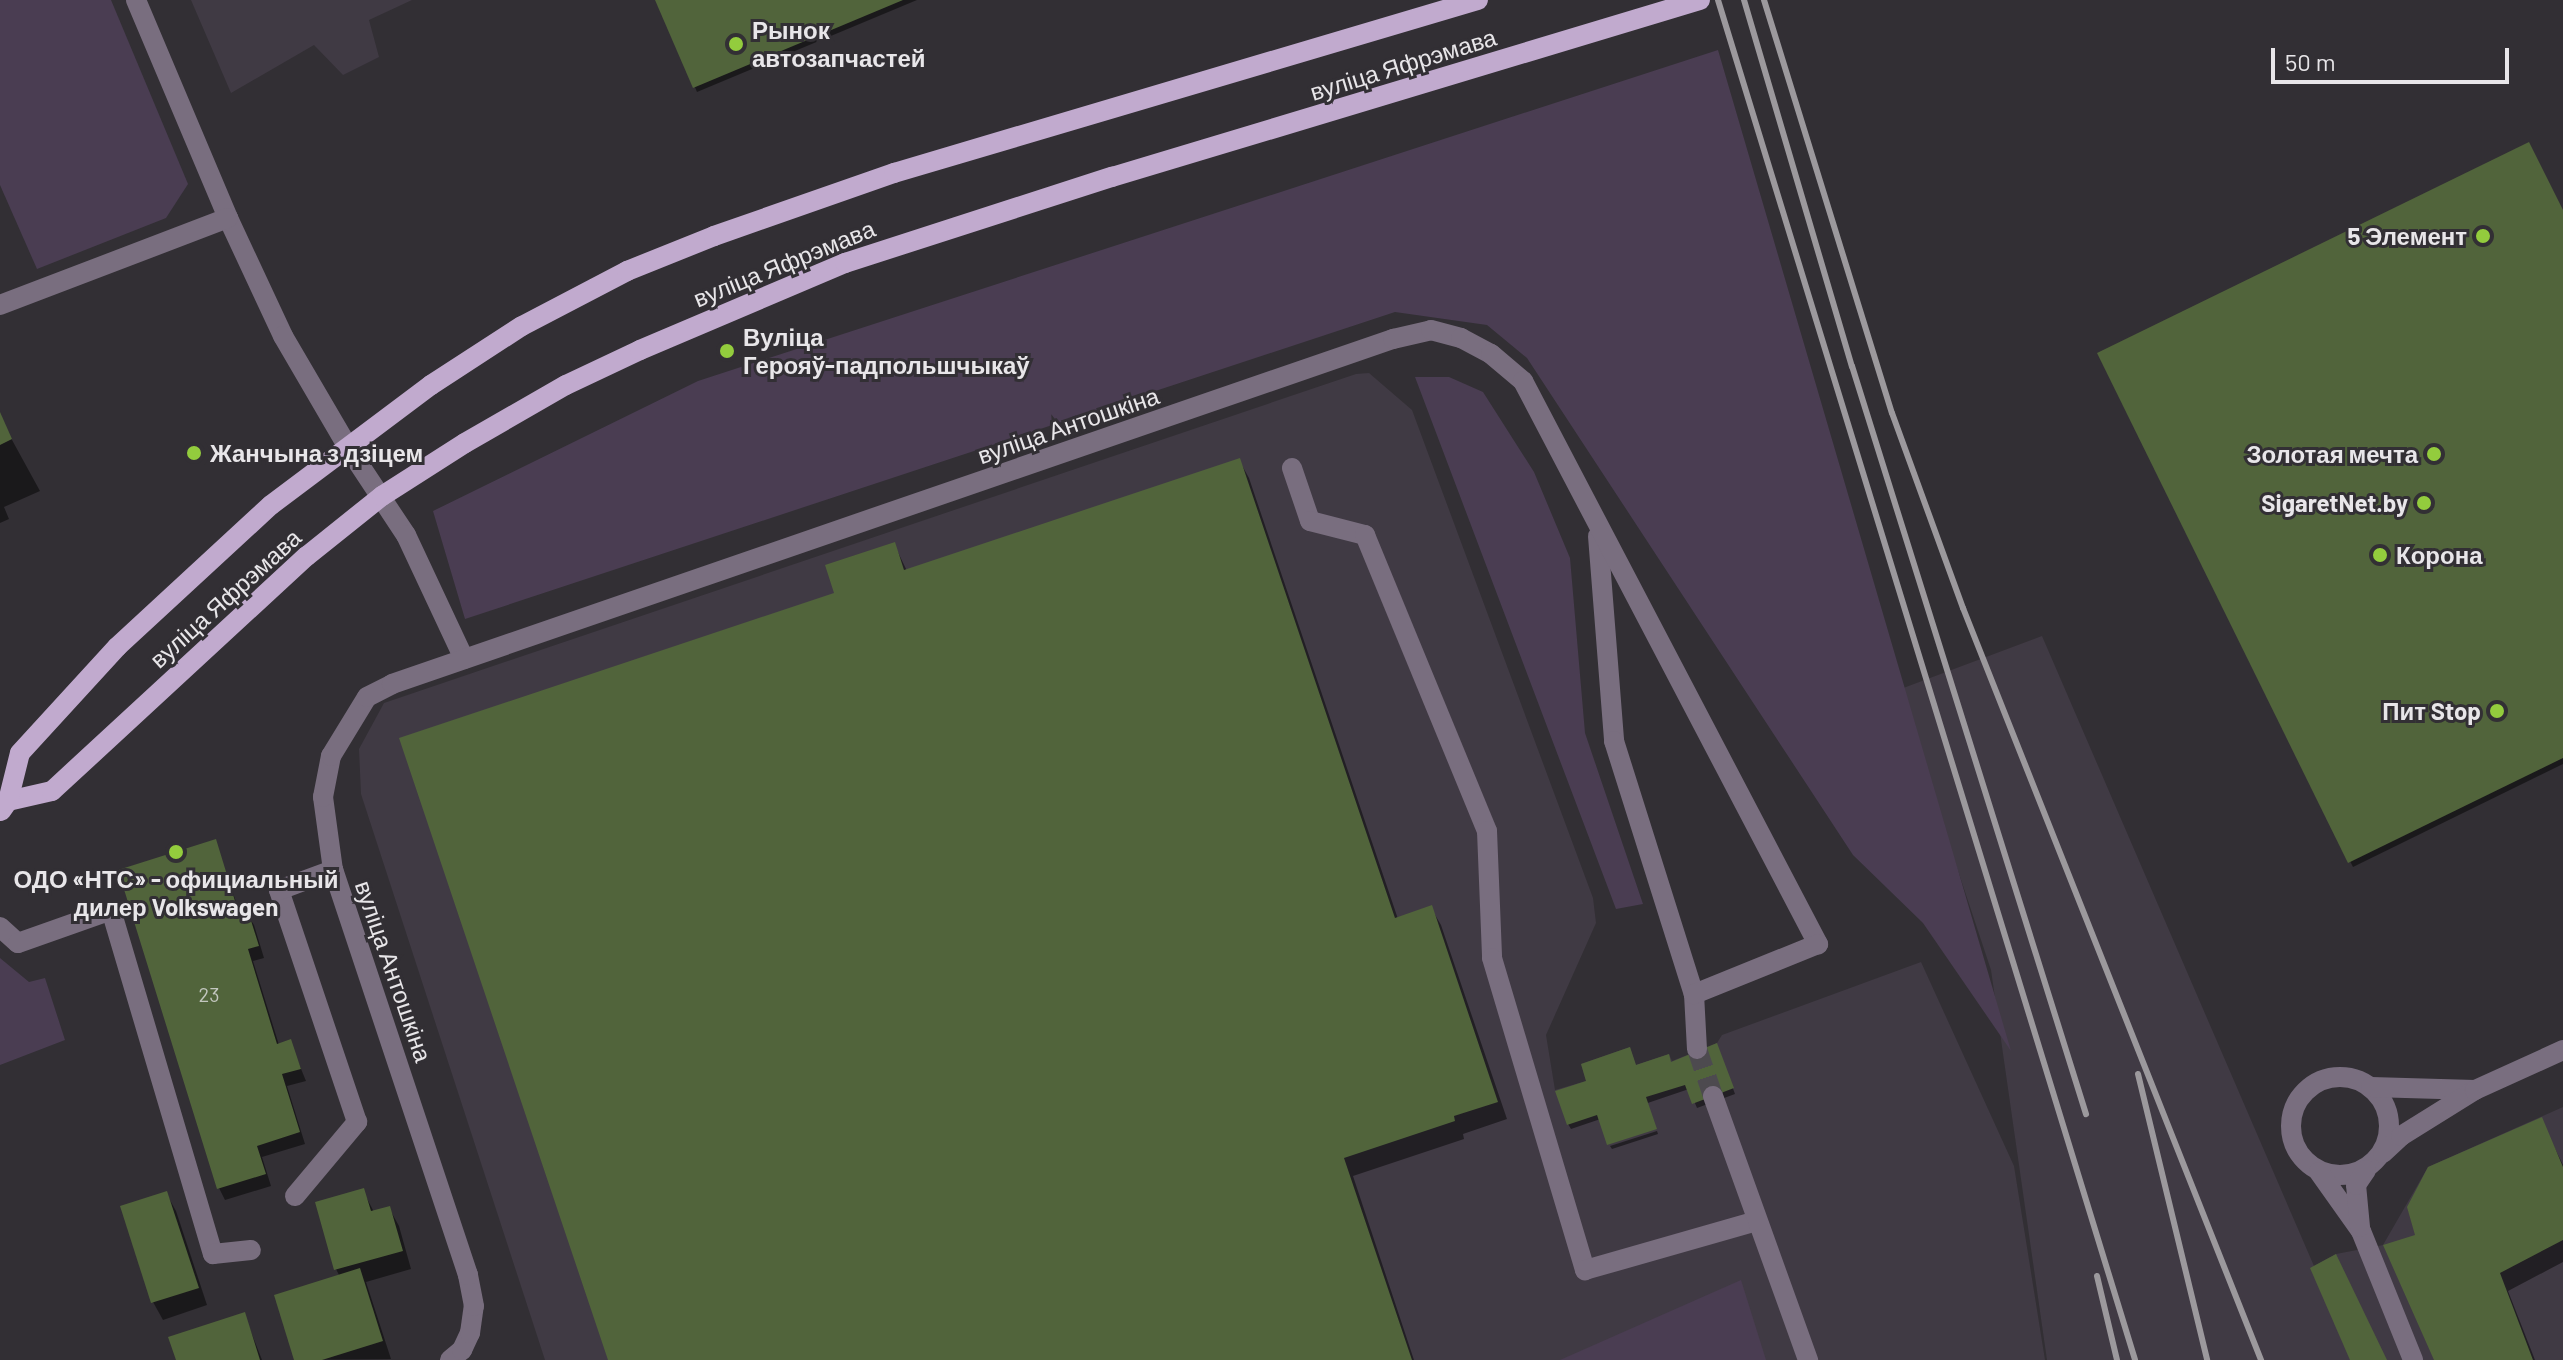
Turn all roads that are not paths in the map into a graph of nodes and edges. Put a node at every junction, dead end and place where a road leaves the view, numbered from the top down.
1 (136, 0) edge
2 (1478, 0) edge
3 (1700, 0) edge
4 (228, 218) junction
5 (0, 305) edge
6 (349, 449) junction
7 (1292, 468) dead end
8 (382, 496) junction
9 (1597, 528) junction
10 (464, 659) junction
11 (4, 806) edge
12 (333, 870) junction
13 (0, 927) edge
14 (1694, 994) junction
15 (1697, 1049) tunnel mouth
16 (2563, 1050) edge
17 (2371, 1087) junction
18 (2475, 1090) junction
19 (1713, 1096) tunnel mouth
20 (2383, 1153) junction
21 (2366, 1170) junction
22 (2319, 1172) junction
23 (295, 1196) dead end
24 (1757, 1221) junction
25 (2361, 1231) junction
26 (251, 1250) dead end
27 (450, 1360) edge
28 (1808, 1360) edge
29 (2413, 1360) edge

1 - 4 street
2 - 6 main road, вуліца Яфрэмава
3 - 8 main road, вуліца Яфрэмава
4 - 5 street
4 - 6 street
6 - 8 street
6 - 11 main road, вуліца Яфрэмава
7 - 24 street
8 - 10 street
8 - 11 main road, вуліца Яфрэмава
9 - 10 street, вуліца Антошкіна
9 - 14 street
9 - 14 street, вуліца Антошкіна
10 - 12 street, вуліца Антошкіна
12 - 23 street
12 - 27 street, вуліца Антошкіна
13 - 26 street
14 - 15 street
16 - 18 street
17 - 18 street
17 - 20 street
17 - 22 street
18 - 20 street
19 - 24 street
20 - 21 street
21 - 22 street
21 - 25 street
22 - 25 street
24 - 28 street
25 - 29 street

